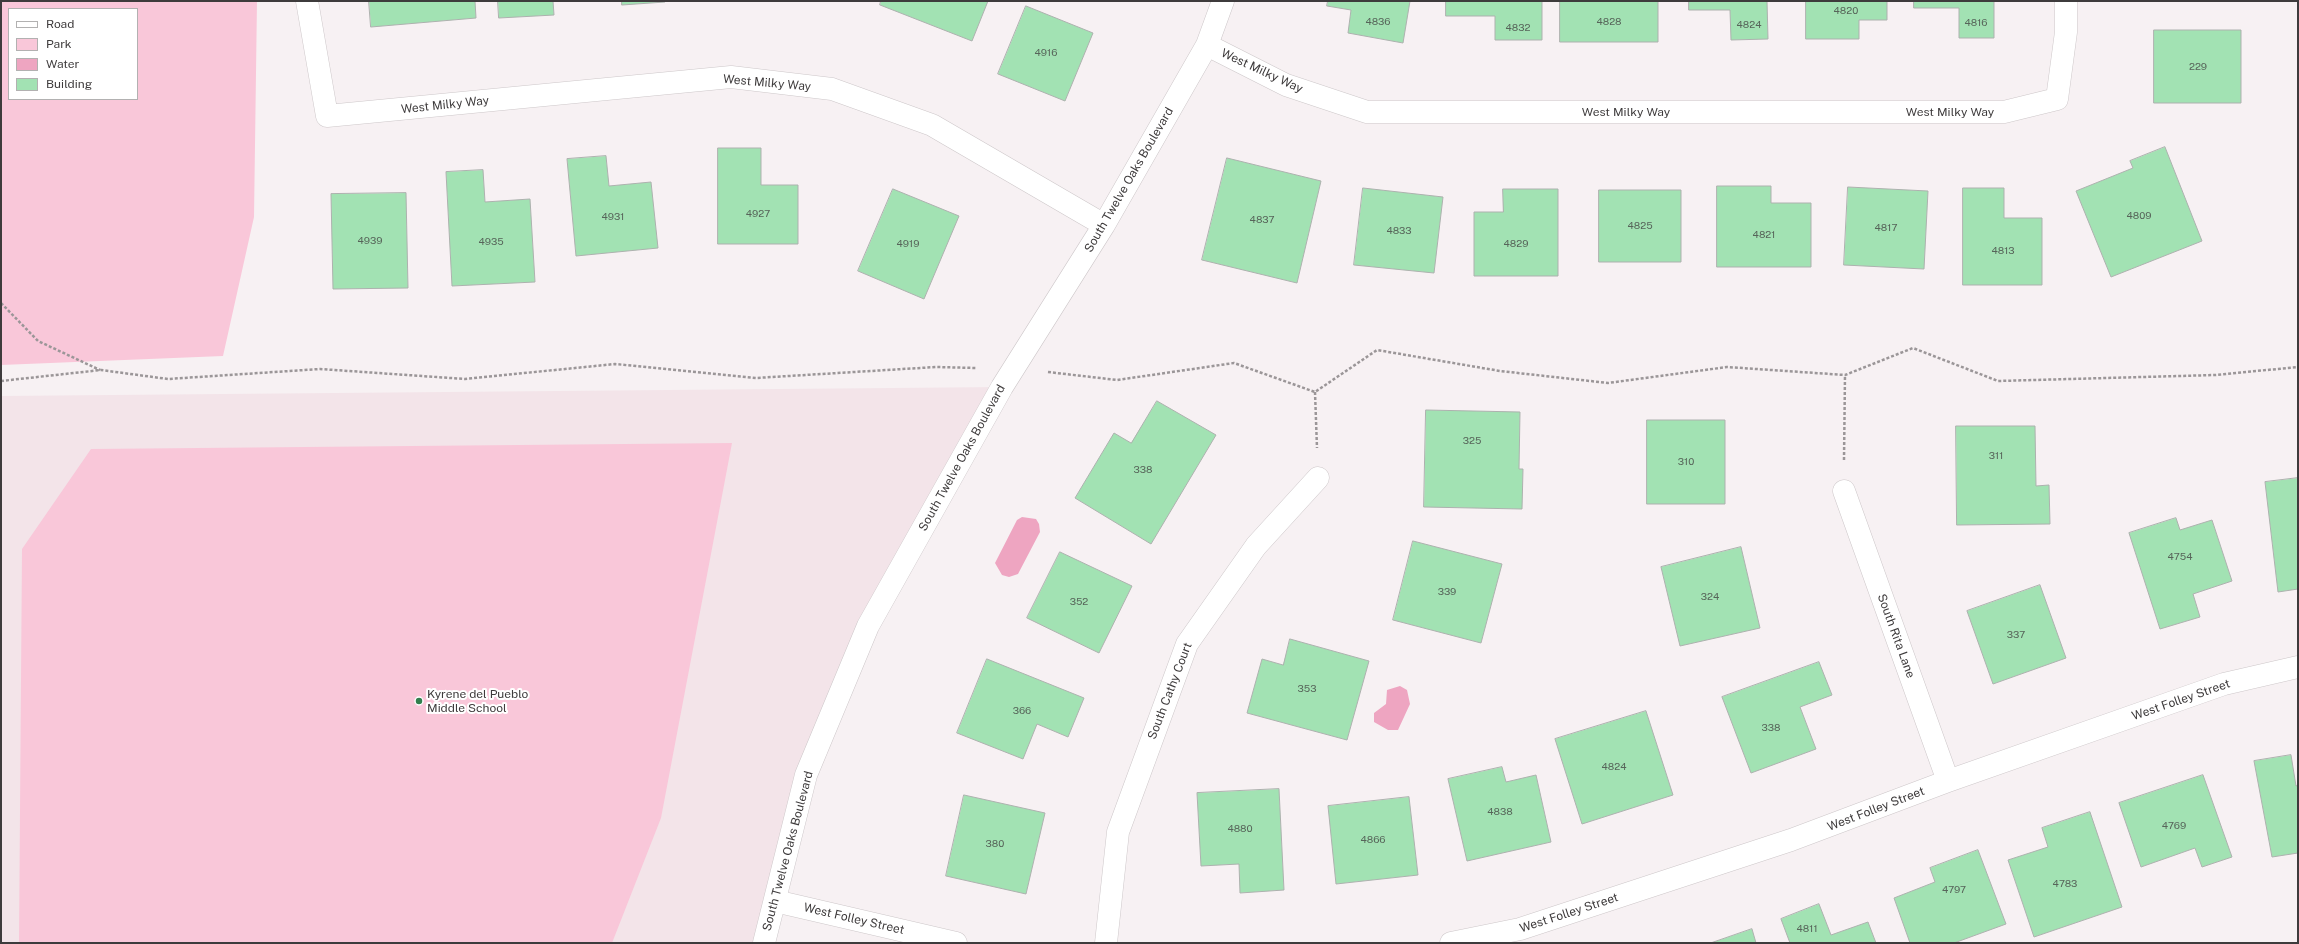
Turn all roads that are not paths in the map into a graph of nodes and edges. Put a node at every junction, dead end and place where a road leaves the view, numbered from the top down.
1 (307, 1) edge
2 (1223, 1) edge
3 (2066, 1) edge
4 (1207, 45) junction
5 (1104, 225) junction
6 (1318, 478) road end
7 (1844, 491) road end
8 (2298, 668) edge
9 (1948, 781) junction
10 (775, 901) junction
11 (764, 943) edge
12 (956, 943) edge
13 (1106, 943) edge
14 (1451, 943) edge

1 - 5 street, West Milky Way
2 - 4 street, South Twelve Oaks Boulevard
3 - 4 street, West Milky Way
4 - 5 street, South Twelve Oaks Boulevard
5 - 10 street, South Twelve Oaks Boulevard
6 - 13 street, South Cathy Court
7 - 9 street, South Rita Lane
8 - 9 street, West Folley Street
9 - 14 street, West Folley Street
10 - 11 street, South Twelve Oaks Boulevard
10 - 12 street, West Folley Street

